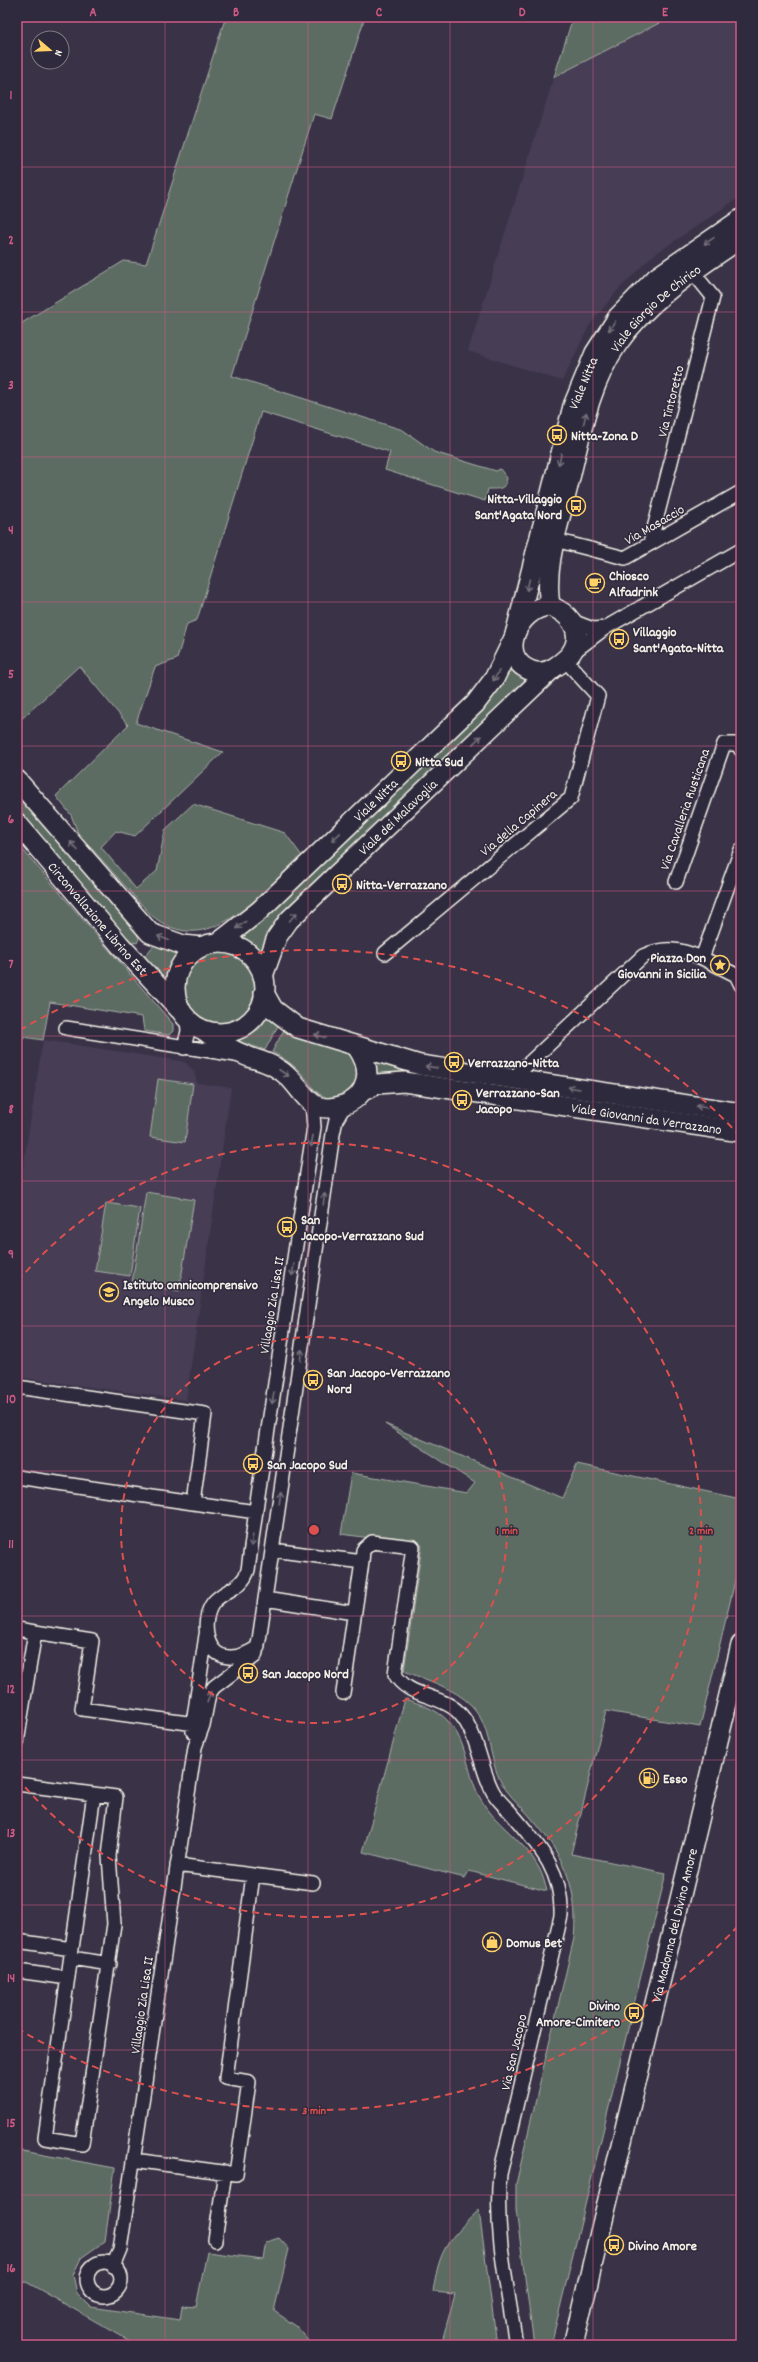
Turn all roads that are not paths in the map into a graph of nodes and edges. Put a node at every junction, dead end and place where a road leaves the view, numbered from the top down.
1 (741, 219) edge
2 (741, 238) edge
3 (687, 266) junction
4 (741, 492) edge
5 (555, 540) junction
6 (650, 544) junction
7 (741, 550) edge
8 (550, 606) junction
9 (572, 621) junction
10 (605, 628) junction
11 (514, 635) junction
12 (562, 662) junction
13 (741, 750) edge
14 (17, 780) edge
15 (17, 823) edge
16 (741, 850) edge
17 (676, 882) dead end
18 (210, 945) junction
19 (384, 953) dead end
20 (702, 958) junction
21 (264, 984) junction
22 (741, 985) edge
23 (184, 1015) junction
24 (66, 1028) dead end
25 (204, 1030) junction
26 (357, 1047) junction
27 (184, 1048) junction
28 (249, 1057) junction
29 (512, 1079) junction
30 (363, 1091) junction
31 (312, 1103) junction
32 (345, 1105) junction
33 (741, 1113) edge
34 (741, 1132) edge
35 (17, 1387) edge
36 (17, 1477) edge
37 (193, 1503) junction
38 (256, 1512) junction
39 (273, 1550) junction
40 (362, 1562) junction
41 (266, 1599) junction
42 (354, 1613) junction
43 (17, 1629) edge
44 (35, 1632) junction
45 (206, 1635) junction
46 (741, 1645) edge
47 (258, 1647) junction
48 (343, 1693) dead end
49 (19, 1717) edge
50 (198, 1725) junction
51 (17, 1743) edge
52 (17, 1784) edge
53 (94, 1794) junction
54 (178, 1865) junction
55 (253, 1875) junction
56 (313, 1883) dead end
57 (17, 1941) edge
58 (72, 1954) junction
59 (110, 1964) junction
60 (17, 1971) edge
61 (68, 1978) junction
62 (134, 2160) junction
63 (225, 2172) junction
64 (215, 2240) dead end
65 (113, 2266) dead end
66 (516, 2345) edge
67 (573, 2345) edge

1 -> 3 main road, Viale Nitta
2 - 3 main road, Viale Giorgio De Chirico
5 -> 3 main road, Viale Giorgio De Chirico
3 - 6 street, Via Tintoretto
3 -> 11 main road, Viale Nitta
4 - 6 street, Via Masaccio
5 - 6 street, Via Masaccio
5 - 8 main road, Viale Giorgio De Chirico
7 - 10 street
8 - 9 main road
8 - 11 main road
9 - 10 street
9 - 12 main road
10 - 12 street
11 - 12 main road
11 -> 18 main road, Viale Nitta
12 - 19 street, Via della Capinera
21 -> 12 main road, Viale dei Malavoglia
13 - 17 street, Via Cavalleria Rusticana
18 -> 14 main road
15 - 23 main road, Circonvallazione Librino Est
16 - 20 street
18 - 21 main road
18 - 23 main road
20 - 22 street
20 - 29 street
21 - 25 main road
26 -> 21 main road, Viale Giovanni da Verrazzano
23 - 25 main road
23 - 27 street
24 - 27 street
25 - 28 main road
29 -> 26 main road, Viale Giovanni da Verrazzano
26 - 30 main road
27 - 28 street
28 -> 31 main road
33 -> 29 main road, Viale Giovanni da Verrazzano
30 - 32 main road, Viale Giovanni da Verrazzano
30 - 34 main road, Viale Giovanni da Verrazzano
31 - 32 main road
31 -> 38 street, Villaggio Zia Lisa II
39 -> 32 street
35 - 37 street
36 - 37 street
37 - 38 street
38 -> 45 street, Villaggio Zia Lisa II
39 - 40 street
39 - 41 street
40 - 42 street
40 - 66 street, Via San Jacopo
41 - 42 street
41 - 47 street
42 - 48 street
43 - 44 street
44 - 49 street
44 - 50 street
45 - 47 street
45 - 50 street, Villaggio Zia Lisa II
46 - 67 main road, Via Madonna del Divino Amore
50 -> 47 street
49 - 51 street
50 - 54 street, Villaggio Zia Lisa II
52 - 53 street
53 - 58 street
53 - 59 street
54 - 55 street
54 - 62 street, Villaggio Zia Lisa II
55 - 56 street
55 - 63 street
57 - 58 street
58 - 59 street
58 - 61 street
59 - 61 street
60 - 61 street
62 - 63 street
62 - 65 street, Villaggio Zia Lisa II
63 - 64 street

